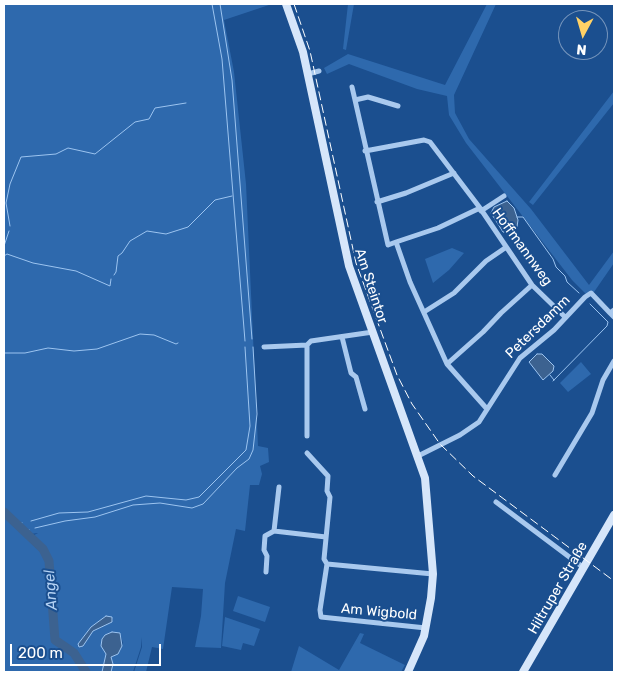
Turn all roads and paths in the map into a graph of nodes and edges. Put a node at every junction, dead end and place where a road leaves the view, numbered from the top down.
1 (286, 4) edge
2 (319, 71) dead end
3 (308, 74) junction
4 (352, 87) dead end
5 (355, 100) junction
6 (398, 106) dead end
7 (365, 150) junction
8 (454, 173) junction
9 (504, 196) dead end
10 (377, 202) junction
11 (481, 210) junction
12 (396, 242) junction
13 (505, 248) junction
14 (532, 285) junction
15 (424, 312) junction
16 (613, 314) edge
17 (565, 317) junction
18 (373, 332) junction
19 (342, 337) junction
20 (307, 345) junction
21 (264, 347) dead end
22 (614, 361) edge
23 (447, 364) junction
24 (365, 409) dead end
25 (487, 409) junction
26 (307, 436) dead end
27 (307, 453) dead end
28 (418, 456) junction
29 (555, 475) dead end
30 (279, 487) dead end
31 (496, 502) dead end
32 (614, 515) edge
33 (274, 531) junction
34 (326, 537) junction
35 (327, 564) junction
36 (584, 568) junction
37 (266, 572) dead end
38 (433, 574) junction
39 (426, 628) junction
40 (408, 672) edge
41 (523, 672) edge

1 - 3 street, Am Steintor
2 - 3 street
3 - 18 street, Am Steintor
4 - 5 street
5 - 6 street
5 - 7 street
7 - 8 street, Hoffmannweg
7 - 10 street
8 - 10 street
8 - 11 street, Hoffmannweg
9 - 11 street, Hoffmannweg
10 - 12 street
11 - 12 street
11 - 13 street, Hoffmannweg
12 - 15 street
13 - 14 street, Hoffmannweg
13 - 15 street
14 - 17 street, Hoffmannweg
14 - 23 street
15 - 23 street
16 - 17 street, Petersdamm
17 - 25 street, Petersdamm
18 - 19 street
18 - 28 street, Am Steintor
19 - 20 street
19 - 24 street
20 - 21 street
20 - 26 street
22 - 29 street
23 - 25 street
25 - 28 street, Petersdamm
27 - 34 street, Am Wigbold
28 - 38 street, Am Steintor
30 - 33 street
31 - 36 street
32 - 36 street, Hiltruper Straße
33 - 34 street
33 - 37 street
34 - 35 street, Am Wigbold
35 - 38 street
35 - 39 street, Am Wigbold
36 - 41 street, Hiltruper Straße
38 - 39 street, Am Steintor
39 - 40 street, Am Steintor

